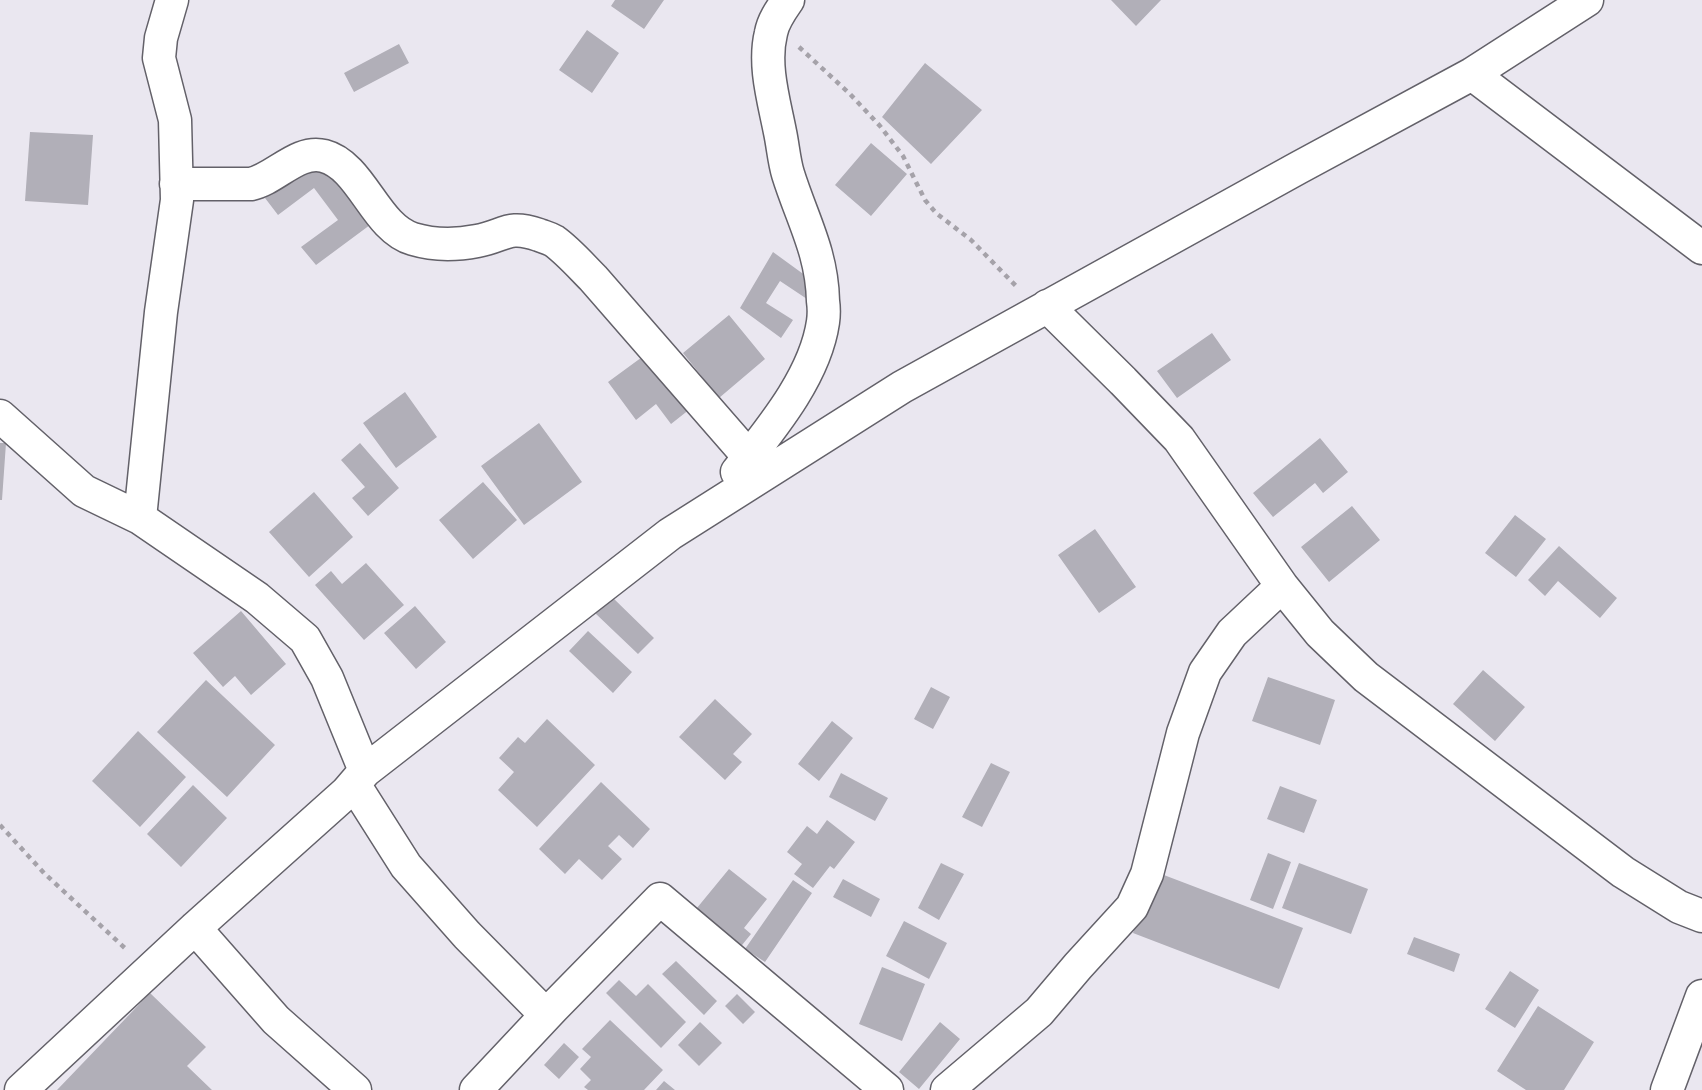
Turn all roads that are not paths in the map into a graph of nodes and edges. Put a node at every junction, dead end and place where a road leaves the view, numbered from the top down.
1 (172, 0) edge
2 (1587, 0) edge
3 (781, 12) edge
4 (1472, 74) junction
5 (176, 184) junction
6 (1702, 248) edge
7 (1042, 309) junction
8 (0, 416) edge
9 (749, 457) junction
10 (708, 510) junction
11 (139, 518) junction
12 (1282, 586) junction
13 (360, 778) junction
14 (1702, 916) edge
15 (195, 928) junction
16 (1702, 996) edge
17 (546, 1016) junction
18 (21, 1090) edge
19 (355, 1090) edge
20 (476, 1090) edge
21 (887, 1090) edge
22 (947, 1090) edge
23 (1667, 1090) edge

1 - 5 street
2 - 4 street
3 - 9 street
4 - 6 street
4 - 7 street
5 - 9 street
5 - 11 street
7 - 10 street
7 - 12 street
8 - 11 street
9 - 10 street
10 - 13 street
11 - 13 street
12 - 14 street
12 - 22 street
13 - 15 street
13 - 17 street
15 - 18 street
15 - 19 street
16 - 23 street
17 - 20 street
17 - 21 street

